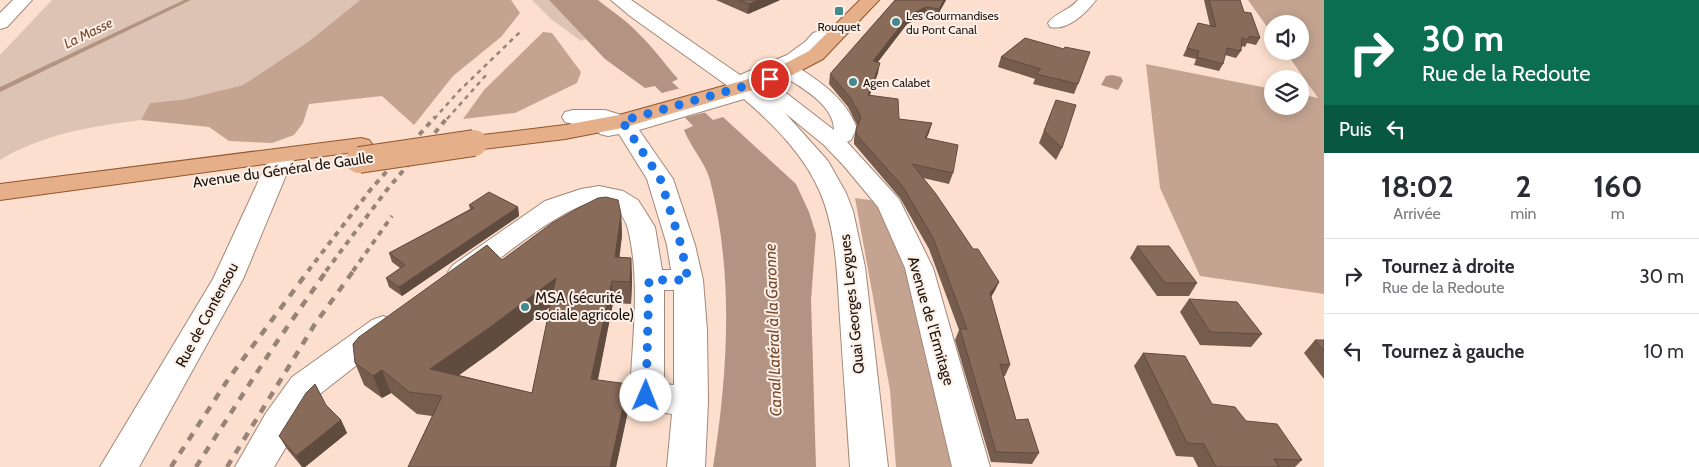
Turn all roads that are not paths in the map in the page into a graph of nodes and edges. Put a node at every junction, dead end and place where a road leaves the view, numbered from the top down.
1 (23, 0) edge
2 (620, 0) edge
3 (870, 0) edge
4 (1087, 0) edge
5 (0, 23) edge
6 (1057, 23) dead end
7 (840, 29) junction
8 (820, 37) junction
9 (784, 68) junction
10 (745, 86) junction
11 (630, 118) junction
12 (569, 124) joint
13 (832, 140) junction
14 (278, 164) junction
15 (0, 192) edge
16 (0, 208) edge
17 (649, 280) junction
18 (688, 280) junction
19 (443, 285) edge
20 (404, 313) edge
21 (691, 402) junction
22 (119, 467) edge
23 (254, 467) edge
24 (686, 467) edge
25 (869, 467) edge
26 (971, 467) edge

1 - 5 street
2 - 10 street
3 - 7 main road
4 - 6 street
7 - 8 main road
7 - 9 main road
8 - 9 street
8 - 10 main road
9 - 10 main road
9 - 13 street
10 - 11 street
10 - 13 street, Avenue de l’Ermitage
10 - 25 street, Quai Georges Leygues
11 - 12 street
11 - 18 street
12 - 14 main road, Avenue du Général de Gaulle, bridge
13 - 26 street, Avenue de l’Ermitage
14 - 15 main road, Avenue du Général de Gaulle
14 - 16 main road, Avenue du Général de Gaulle
14 - 22 street, Rue de Contensou
17 - 18 street
17 - 19 street
17 - 21 street
18 - 21 street
20 - 23 street
21 - 24 street

